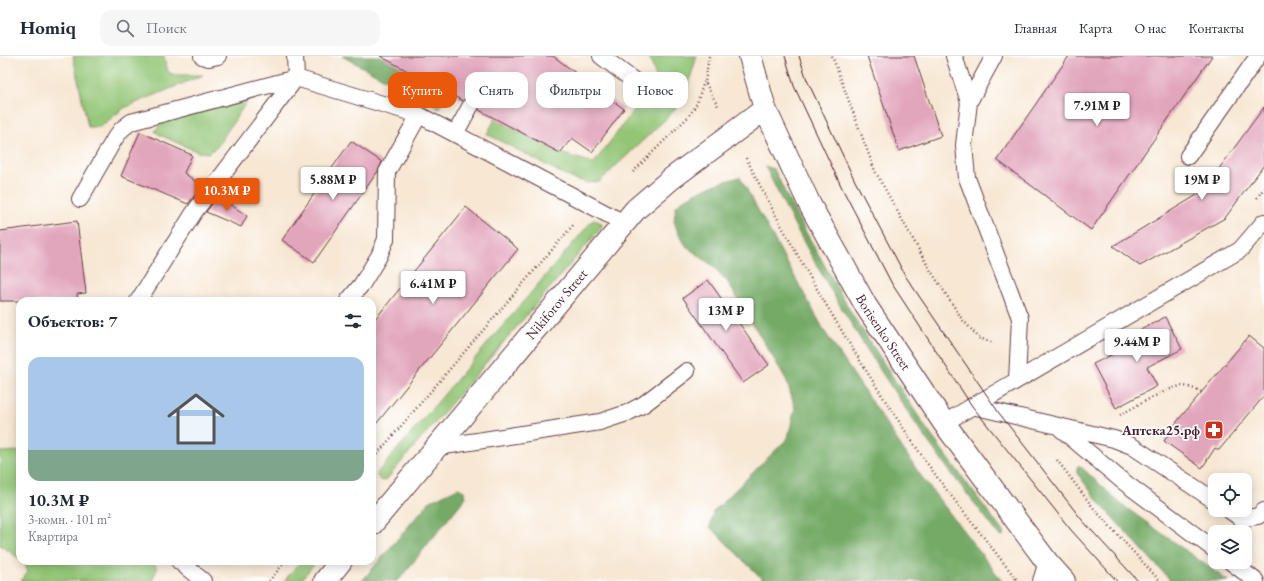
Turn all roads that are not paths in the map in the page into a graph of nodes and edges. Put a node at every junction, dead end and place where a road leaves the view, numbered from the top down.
1 (202, 56) edge
2 (218, 56) edge
3 (295, 56) edge
4 (601, 56) edge
5 (750, 56) edge
6 (954, 56) edge
7 (994, 56) edge
8 (1258, 56) edge
9 (623, 72) edge
10 (296, 78) junction
11 (969, 102) junction
12 (471, 108) edge
13 (765, 109) junction
14 (419, 114) junction
15 (455, 134) junction
16 (1188, 156) dead end
17 (80, 199) dead end
18 (1264, 222) edge
19 (624, 223) junction
20 (141, 297) edge
21 (351, 297) edge
22 (687, 371) dead end
23 (1017, 380) junction
24 (972, 406) junction
25 (944, 423) junction
26 (1058, 427) junction
27 (438, 447) junction
28 (1208, 496) edge
29 (1264, 511) edge
30 (1252, 517) edge
31 (376, 519) edge
32 (1208, 545) edge
33 (184, 565) edge
34 (338, 565) edge
35 (1240, 569) edge
36 (1044, 571) edge
37 (203, 581) edge
38 (325, 581) edge
39 (1064, 581) edge
40 (1256, 581) edge

1 - 2 lane
3 - 10 lane
4 - 9 lane
5 - 13 main road, Borisenko Street
6 - 11 lane
7 - 11 lane
8 - 16 lane
10 - 14 lane
10 - 17 lane
10 - 20 lane
11 - 23 lane
12 - 15 lane
13 - 19 main road, Nikiforov Street
13 - 25 main road, Borisenko Street
14 - 15 lane
14 - 21 lane
15 - 19 lane
18 - 23 lane
19 - 27 main road, Nikiforov Street
22 - 27 lane
23 - 24 lane
24 - 25 lane
24 - 26 lane
25 - 36 main road, Borisenko Street
26 - 28 lane
26 - 32 lane
27 - 31 main road, Nikiforov Street
29 - 30 lane
33 - 37 lane
34 - 38 main road
35 - 40 lane
36 - 39 main road, Borisenko Street

